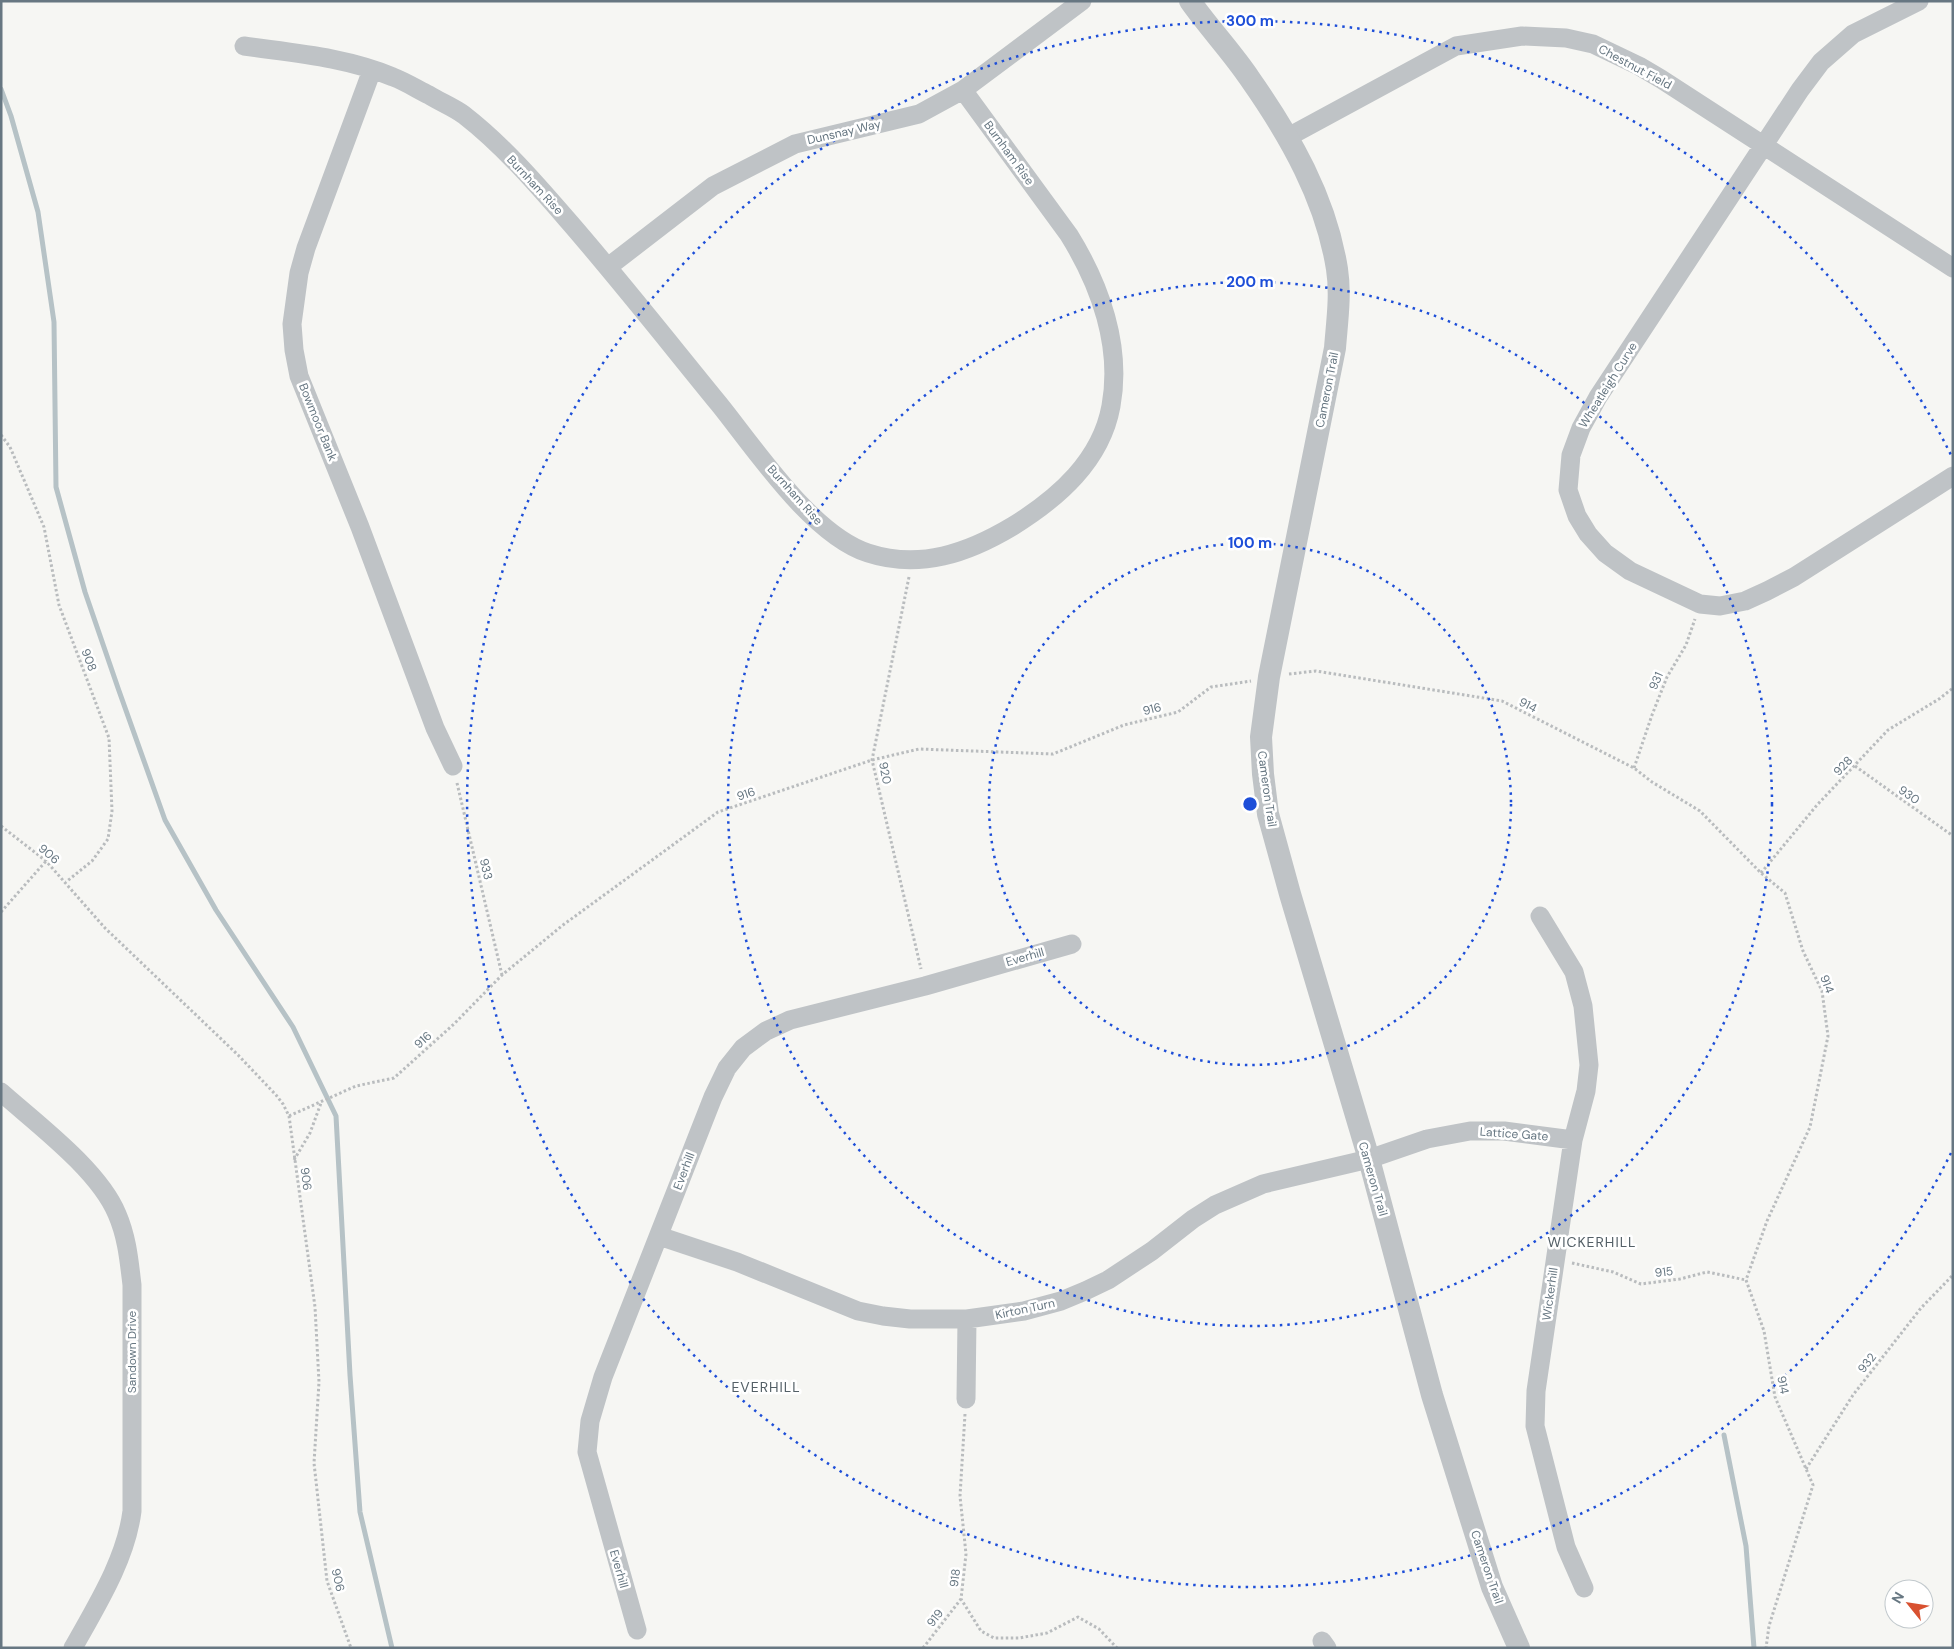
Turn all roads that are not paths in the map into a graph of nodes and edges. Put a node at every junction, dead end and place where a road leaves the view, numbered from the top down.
1 (1082, 1) edge
2 (1190, 1) edge
3 (1919, 1) edge
4 (244, 46) dead end
5 (372, 70) junction
6 (963, 90) junction
7 (1288, 136) junction
8 (1764, 145) junction
9 (608, 267) junction
10 (1953, 268) edge
11 (1953, 476) edge
12 (454, 766) road end
13 (1540, 916) dead end
14 (1072, 944) dead end
15 (1, 1092) edge
16 (1573, 1140) junction
17 (1369, 1159) junction
18 (659, 1236) junction
19 (967, 1319) junction
20 (966, 1398) road end
21 (1584, 1588) dead end
22 (637, 1630) dead end
23 (73, 1648) edge
24 (1519, 1648) edge

1 - 6 street, Dunsnay Way
2 - 7 street, Cameron Trail
3 - 8 street, Wheatleigh Curve
4 - 5 street, Burnham Rise
5 - 9 street, Burnham Rise
5 - 12 street, Bowmoor Bank
6 - 9 street, Dunsnay Way
6 - 9 street, Burnham Rise
7 - 8 street, Chestnut Field
7 - 17 street, Cameron Trail
8 - 10 street, Chestnut Field
8 - 11 street, Wheatleigh Curve
13 - 16 street, Wickerhill
14 - 18 street, Everhill
15 - 23 street, Sandown Drive
16 - 17 street, Lattice Gate
16 - 21 street, Wickerhill
17 - 19 street, Kirton Turn
17 - 24 street, Cameron Trail
18 - 19 street, Kirton Turn
18 - 22 street, Everhill
19 - 20 street

